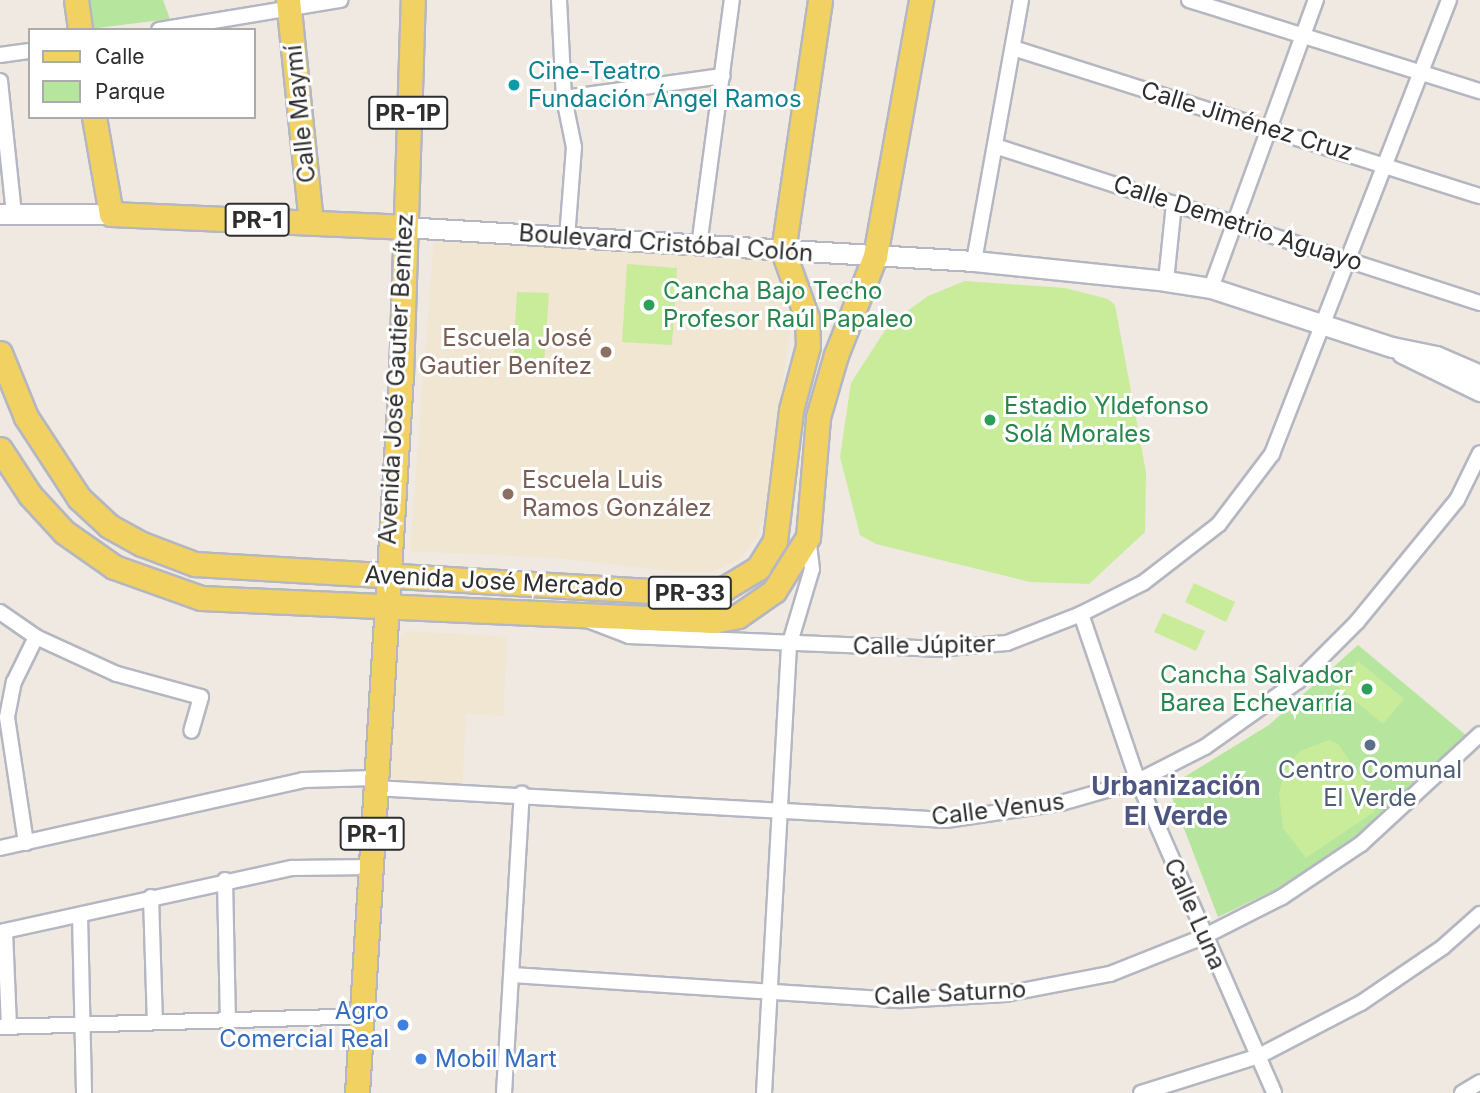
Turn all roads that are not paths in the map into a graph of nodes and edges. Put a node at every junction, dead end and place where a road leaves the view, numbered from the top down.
1 (76, 0) edge
2 (341, 0) edge
3 (412, 0) edge
4 (559, 0) edge
5 (732, 0) edge
6 (820, 0) edge
7 (921, 0) edge
8 (1021, 0) edge
9 (1189, 0) edge
10 (1316, 0) edge
11 (1449, 0) edge
12 (289, 3) edge
13 (80, 28) edge
14 (169, 28) edge
15 (1303, 36) junction
16 (1013, 48) junction
17 (28, 51) edge
18 (0, 55) edge
19 (1422, 73) junction
20 (722, 76) junction
21 (0, 81) edge
22 (1480, 91) edge
23 (564, 98) junction
24 (94, 119) edge
25 (1270, 128) junction
26 (995, 146) junction
27 (1388, 165) junction
28 (1480, 196) edge
29 (1174, 203) junction
30 (7, 214) edge
31 (111, 214) junction
32 (311, 222) junction
33 (1237, 222) junction
34 (403, 226) junction
35 (567, 237) junction
36 (699, 246) junction
37 (782, 251) junction
38 (875, 256) junction
39 (1351, 259) junction
40 (974, 261) junction
41 (1166, 281) junction
42 (1211, 288) junction
43 (1480, 303) edge
44 (807, 318) junction
45 (1324, 325) junction
46 (846, 330) junction
47 (1392, 347) junction
48 (0, 353) edge
49 (1480, 375) edge
50 (1480, 391) edge
51 (0, 449) edge
52 (1480, 453) edge
53 (808, 537) junction
54 (386, 576) junction
55 (384, 607) junction
56 (0, 612) edge
57 (1082, 614) junction
58 (573, 615) junction
59 (36, 636) junction
60 (789, 646) junction
61 (191, 731) dead end
62 (1480, 734) edge
63 (1138, 781) junction
64 (374, 783) junction
65 (522, 794) junction
66 (778, 811) junction
67 (26, 843) junction
68 (0, 848) edge
69 (370, 867) junction
70 (225, 880) junction
71 (151, 897) junction
72 (1480, 914) edge
73 (80, 915) junction
74 (3, 931) edge
75 (1203, 937) junction
76 (512, 975) junction
77 (769, 991) junction
78 (361, 1016) junction
79 (228, 1020) junction
80 (155, 1021) junction
81 (83, 1023) junction
82 (5, 1027) edge
83 (1259, 1056) junction
84 (1480, 1082) edge
85 (84, 1093) edge
86 (357, 1093) edge
87 (504, 1093) edge
88 (764, 1093) edge
89 (1141, 1093) edge
90 (1274, 1093) edge
91 (1462, 1093) edge

1 - 13 main road
2 - 12 street
3 - 34 main road, Avenida José Gautier Benítez / PR-1P
4 - 23 street
5 - 20 street
6 - 37 main road, PR-33
7 - 38 main road, PR-33
8 - 16 street
9 - 15 street
10 - 15 street
11 - 19 street, Calle Júpiter
12 - 14 street
12 - 32 main road, Calle Maymí / PR-1
15 - 19 street
15 - 25 street
16 - 25 street, Calle Jiménez Cruz
16 - 26 street
17 - 18 street
19 - 22 street
19 - 27 street, Calle Júpiter
20 - 23 street
20 - 36 street
21 - 30 street
23 - 35 street
24 - 31 main road
25 - 27 street, Calle Jiménez Cruz
25 - 33 street
26 - 29 street, Calle Demetrio Aguayo
26 - 40 street
27 - 28 street, Calle Jiménez Cruz
27 - 39 street, Calle Júpiter
29 - 33 street, Calle Demetrio Aguayo
29 - 41 street
30 - 31 street, Boulevard Cristóbal Colón
31 - 32 main road, Boulevard Cristóbal Colón / PR-1
32 - 34 main road, Boulevard Cristóbal Colón / PR-1
33 - 39 street, Calle Demetrio Aguayo
33 - 42 street
34 - 35 street, Boulevard Cristóbal Colón
34 - 54 main road, Avenida José Gautier Benítez / PR-1
35 - 36 street, Boulevard Cristóbal Colón
36 - 37 street, Boulevard Cristóbal Colón
37 - 38 street, Boulevard Cristóbal Colón
37 - 44 main road, Avenida José Mercado / PR-33
38 - 40 street, Boulevard Cristóbal Colón
38 - 46 main road, Avenida José Mercado / PR-33
39 - 43 street, Calle Demetrio Aguayo
39 - 45 street, Calle Júpiter
40 - 41 street, Boulevard Cristóbal Colón
41 - 42 street, Boulevard Cristóbal Colón
42 - 45 street, Boulevard Cristóbal Colón
44 - 46 main road
44 - 54 main road, Avenida José Mercado / PR-33
45 - 47 street, Boulevard Cristóbal Colón
45 - 57 street, Calle Júpiter
46 - 53 main road, Avenida José Mercado / PR-33
47 - 49 street
47 - 50 street
48 - 54 main road, Avenida José Mercado / PR-33
51 - 55 main road, Avenida José Mercado / PR-33
52 - 63 street, Calle Venus
53 - 58 main road, Avenida José Mercado / PR-33
53 - 60 street
54 - 55 main road, Avenida José Gautier Benítez / PR-1
55 - 58 main road, Avenida José Mercado / PR-33
55 - 64 main road, Avenida José Gautier Benítez / PR-1
56 - 59 street
57 - 60 street, Calle Júpiter
57 - 63 street, Calle Luna
58 - 60 street, Calle Júpiter
59 - 61 street
59 - 67 street
60 - 66 street
62 - 75 street, Calle Saturno
63 - 66 street, Calle Venus
63 - 75 street, Calle Luna
64 - 65 street, Calle Venus
64 - 67 street, Calle Venus
64 - 69 main road, Avenida José Gautier Benítez / PR-1
65 - 66 street, Calle Venus
65 - 76 street
66 - 77 street
67 - 68 street, Calle Venus
69 - 70 street
69 - 78 main road, Avenida José Gautier Benítez / PR-1
70 - 71 street
70 - 79 street
71 - 73 street
71 - 80 street
72 - 83 street
73 - 74 street
73 - 81 street
74 - 82 street
75 - 77 street, Calle Saturno
75 - 83 street, Calle Luna
76 - 77 street, Calle Saturno
76 - 87 street
77 - 88 street
78 - 79 street
78 - 86 main road, Avenida José Gautier Benítez / PR-1
79 - 80 street
80 - 81 street
81 - 82 street
81 - 85 street
83 - 89 street
83 - 90 street, Calle Luna
84 - 91 street

